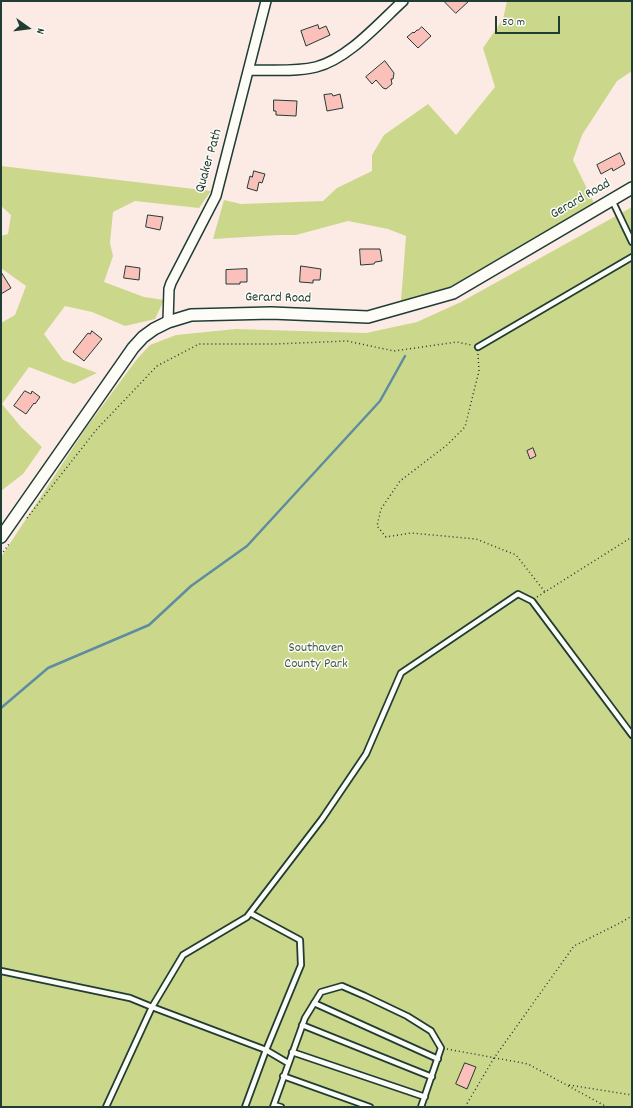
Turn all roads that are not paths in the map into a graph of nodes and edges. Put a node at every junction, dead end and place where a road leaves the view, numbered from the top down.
1 (266, 1) edge
2 (403, 1) edge
3 (249, 70) junction
4 (632, 188) edge
5 (612, 200) junction
6 (632, 242) edge
7 (632, 257) edge
8 (168, 322) junction
9 (478, 347) road end
10 (6, 540) edge
11 (632, 735) edge
12 (250, 913) junction
13 (1, 971) edge
14 (314, 1003) junction
15 (152, 1007) junction
16 (302, 1025) junction
17 (266, 1050) junction
18 (292, 1052) junction
19 (438, 1059) junction
20 (288, 1063) junction
21 (283, 1076) junction
22 (432, 1077) junction
23 (425, 1097) junction
24 (273, 1106) edge
25 (106, 1107) edge
26 (245, 1107) edge
27 (281, 1107) edge
28 (370, 1107) edge
29 (421, 1107) edge

1 - 3 street, Quaker Path
2 - 3 street
3 - 8 street, Quaker Path
4 - 5 street, Gerard Road
5 - 6 lane
5 - 8 street, Gerard Road
7 - 9 lane
8 - 10 street, Gerard Road
11 - 12 lane
12 - 15 lane
12 - 17 lane
13 - 15 lane
14 - 16 lane
14 - 19 lane
14 - 19 lane
15 - 17 lane
15 - 25 lane
16 - 18 lane
16 - 22 lane
17 - 20 lane
17 - 26 lane
18 - 20 lane
18 - 23 lane
19 - 22 lane
20 - 21 lane
21 - 24 lane
21 - 28 lane
22 - 23 lane
23 - 29 lane
24 - 27 lane

